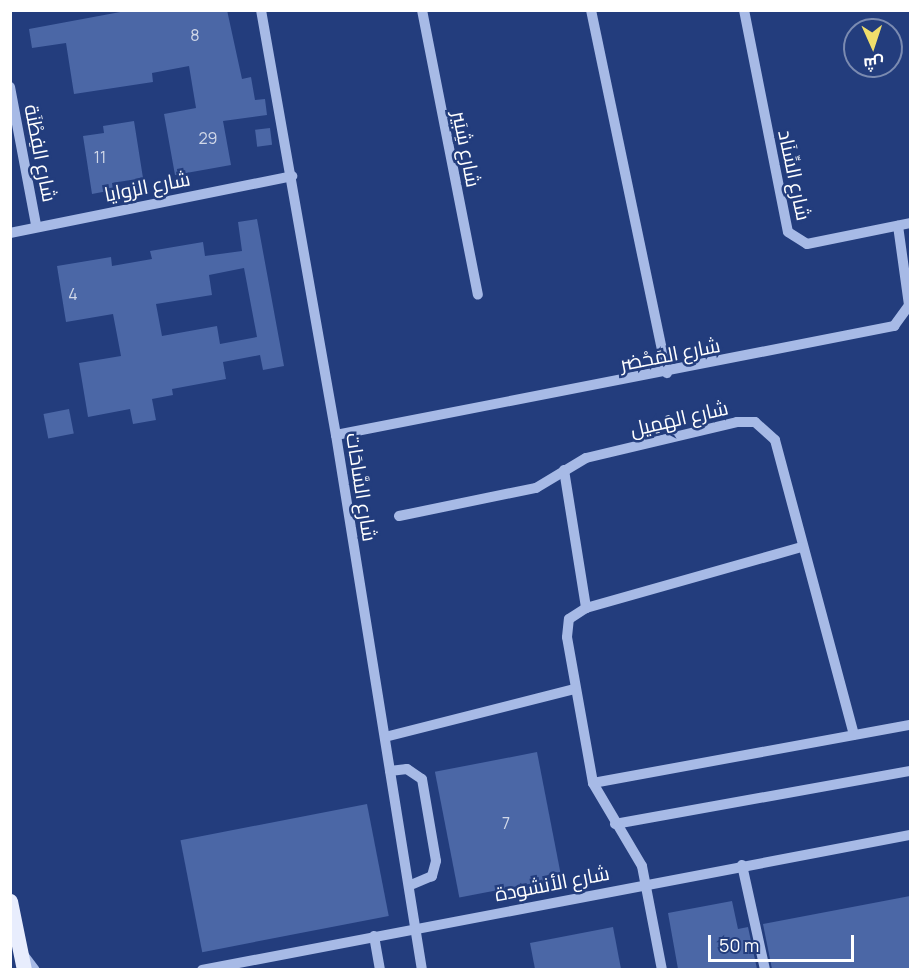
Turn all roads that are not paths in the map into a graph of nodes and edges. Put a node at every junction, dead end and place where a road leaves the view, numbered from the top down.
1 (261, 10) edge
2 (422, 10) edge
3 (591, 10) edge
4 (744, 10) edge
5 (10, 87) edge
6 (292, 176) junction
7 (910, 223) edge
8 (36, 225) junction
9 (898, 226) junction
10 (10, 232) edge
11 (478, 295) dead end
12 (667, 373) junction
13 (336, 435) junction
14 (564, 470) junction
15 (399, 516) dead end
16 (802, 547) junction
17 (586, 608) junction
18 (575, 689) junction
19 (910, 725) edge
20 (854, 735) junction
21 (385, 737) junction
22 (390, 771) junction
23 (910, 771) edge
24 (593, 783) junction
25 (615, 824) junction
26 (910, 835) edge
27 (742, 865) junction
28 (647, 882) junction
29 (409, 886) junction
30 (10, 901) edge
31 (416, 929) junction
32 (374, 936) junction
33 (20, 951) junction
34 (24, 969) edge
35 (35, 969) edge
36 (201, 969) edge
37 (380, 969) edge
38 (422, 969) edge
39 (662, 969) edge
40 (765, 969) edge

1 - 6 street, شارع السَّاحَات
2 - 11 street, شارع شِبَير
3 - 12 street
4 - 9 street, شارع السِّنَاد
5 - 8 street, شارع الفِطْنَة
6 - 8 street, شارع الزوايا
6 - 13 street, شارع السَّاحَات
7 - 9 street
8 - 10 street, شارع الزوايا
9 - 12 street, شارع المَحْضر
12 - 13 street, شارع المَحْضر
13 - 21 street, شارع السَّاحَات
14 - 15 street, شارع الهَمِيل
14 - 16 street, شارع الهَمِيل
14 - 17 street
16 - 17 street
16 - 20 street, شارع الهَمِيل
17 - 18 street
18 - 21 street
18 - 24 street
19 - 20 street
20 - 24 street
21 - 22 street, شارع السَّاحَات
22 - 29 street, شارع السَّاحَات
22 - 29 street
23 - 25 street
24 - 25 street
25 - 28 street
26 - 27 street, شارع الأنشودة
27 - 28 street, شارع الأنشودة
27 - 40 street
28 - 31 street, شارع الأنشودة
28 - 39 street
29 - 31 street, شارع السَّاحَات
30 - 33 main road
31 - 32 street, شارع الأنشودة
31 - 38 street, شارع السَّاحَات
32 - 36 street, شارع الأنشودة
32 - 37 street
33 - 34 main road
33 - 35 street

